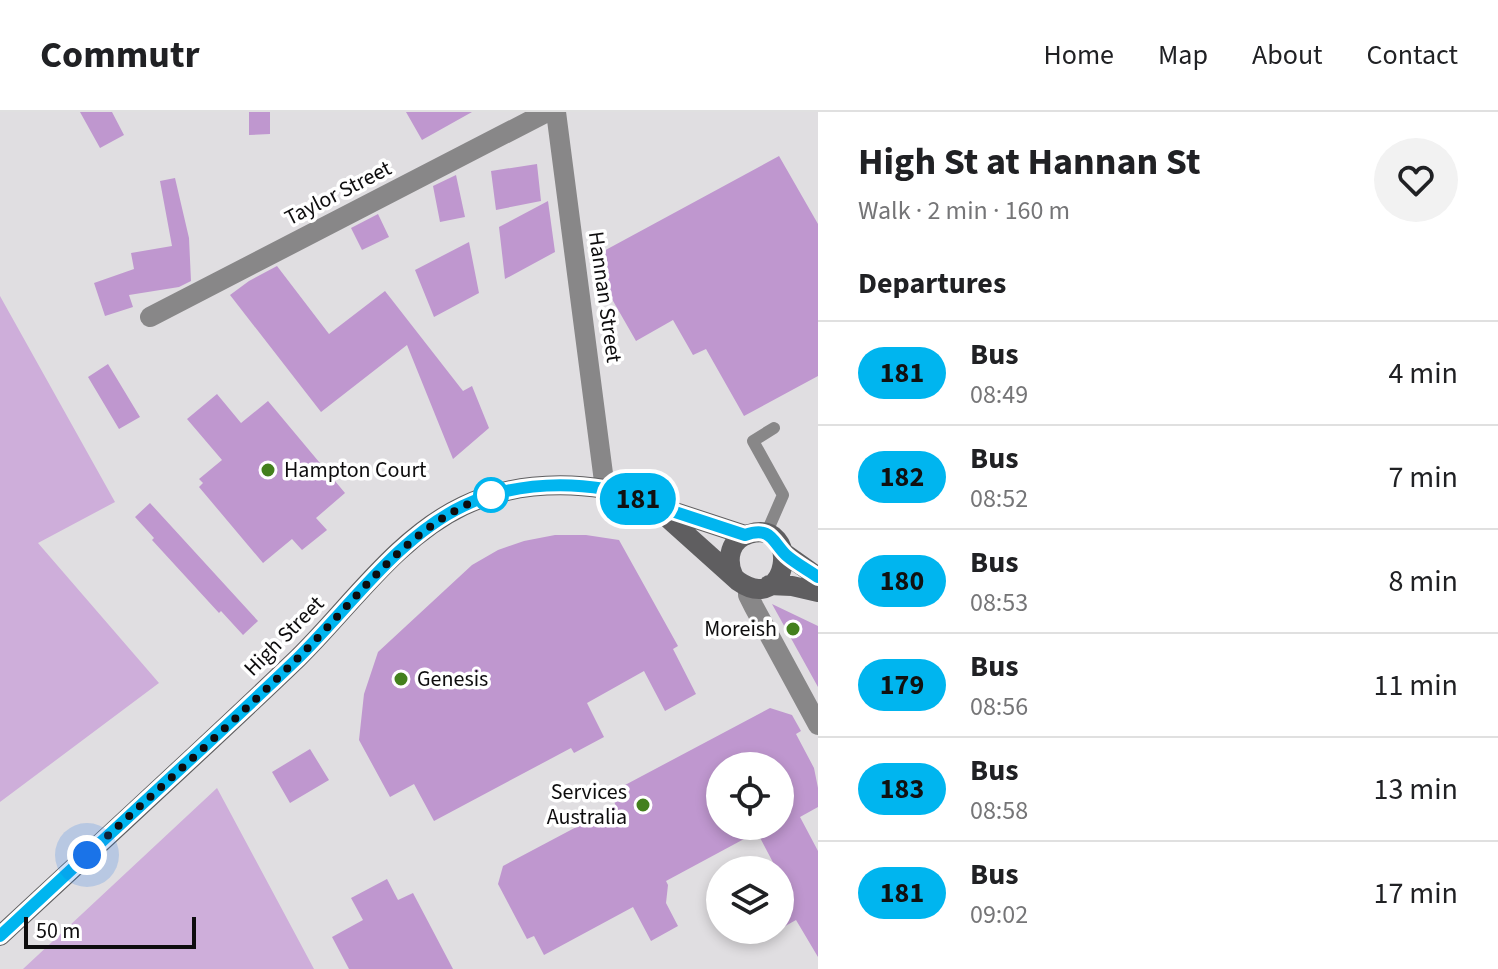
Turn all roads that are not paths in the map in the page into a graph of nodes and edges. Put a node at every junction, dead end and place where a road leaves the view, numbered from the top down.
1 (547, 112) edge
2 (556, 112) edge
3 (150, 317) dead end
4 (774, 428) dead end
5 (605, 489) junction
6 (651, 503) junction
7 (766, 534) junction
8 (745, 535) junction
9 (784, 553) junction
10 (818, 577) edge
11 (750, 583) junction
12 (818, 592) edge
13 (818, 725) edge
14 (0, 936) edge

1 - 3 street, Taylor Street
2 - 5 street, Hannan Street
4 - 7 lane
5 - 6 main road, High Street
5 - 14 main road, High Street
6 - 8 main road, High Street
6 - 11 main road, High Street
7 - 8 main road
7 - 9 main road
8 - 11 main road
9 - 10 main road
9 - 11 main road
11 - 12 main road
11 - 13 street

